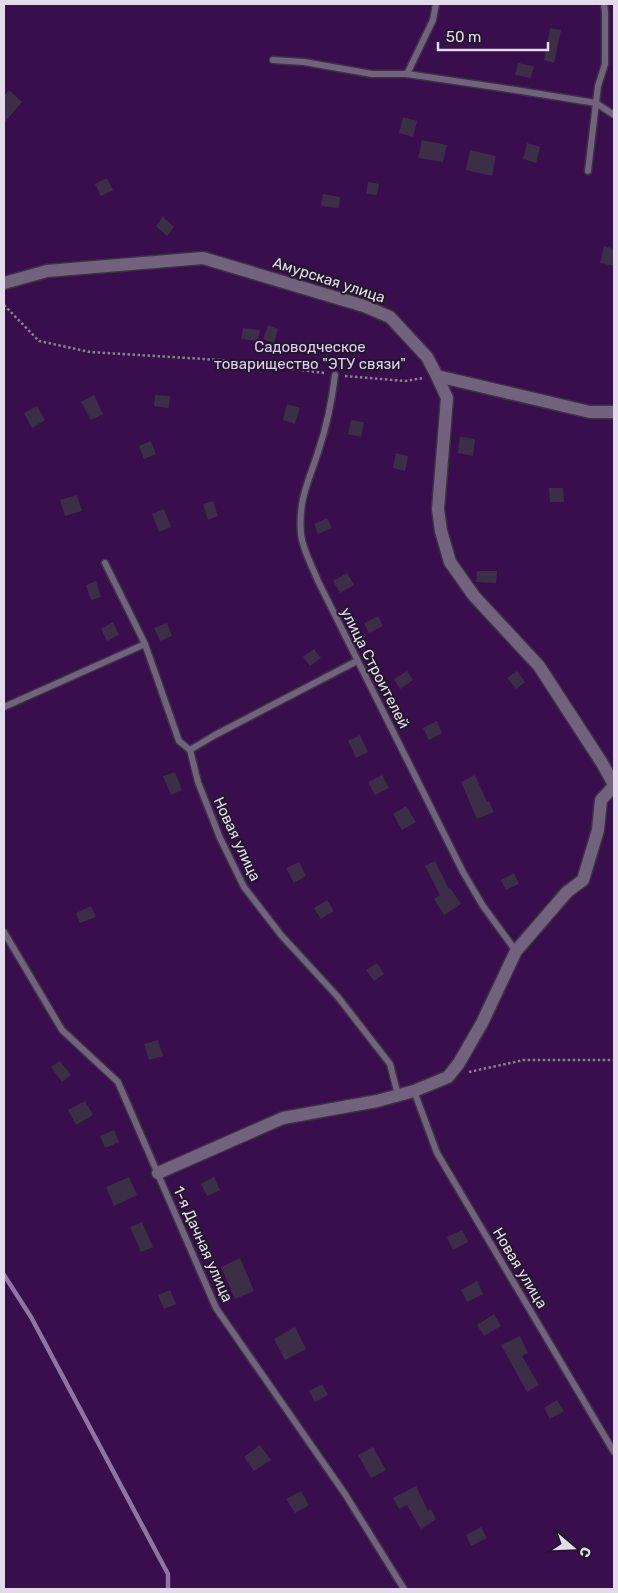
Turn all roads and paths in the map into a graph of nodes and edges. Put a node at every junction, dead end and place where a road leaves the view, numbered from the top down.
1 (436, 4) edge
2 (604, 4) edge
3 (273, 60) dead end
4 (407, 74) junction
5 (596, 103) junction
6 (614, 115) edge
7 (588, 171) dead end
8 (4, 283) edge
9 (4, 305) edge
10 (335, 375) junction
11 (437, 376) junction
12 (614, 412) edge
13 (105, 563) dead end
14 (145, 644) junction
15 (357, 661) junction
16 (4, 707) edge
17 (190, 750) junction
18 (614, 785) edge
19 (4, 932) edge
20 (516, 951) junction
21 (614, 1060) edge
22 (448, 1077) junction
23 (414, 1091) junction
24 (398, 1095) junction
25 (158, 1174) junction
26 (614, 1452) edge
27 (404, 1589) edge

1 - 4 lane
2 - 5 lane
3 - 4 lane
4 - 5 lane
5 - 6 lane
5 - 7 lane
8 - 11 street, Амурская улица
9 - 10 path
10 - 11 path
10 - 15 lane, улица Строителей
11 - 12 street
11 - 18 street, Амурская улица
13 - 14 lane, Новая улица
14 - 16 lane
14 - 17 lane, Новая улица
15 - 17 lane
15 - 20 lane, улица Строителей
17 - 24 lane, Новая улица
18 - 20 street
19 - 25 lane, 1-я Дачная улица
20 - 22 street
21 - 22 path
22 - 23 street
23 - 24 street
23 - 26 lane, Новая улица
24 - 25 street
25 - 27 lane, 1-я Дачная улица

